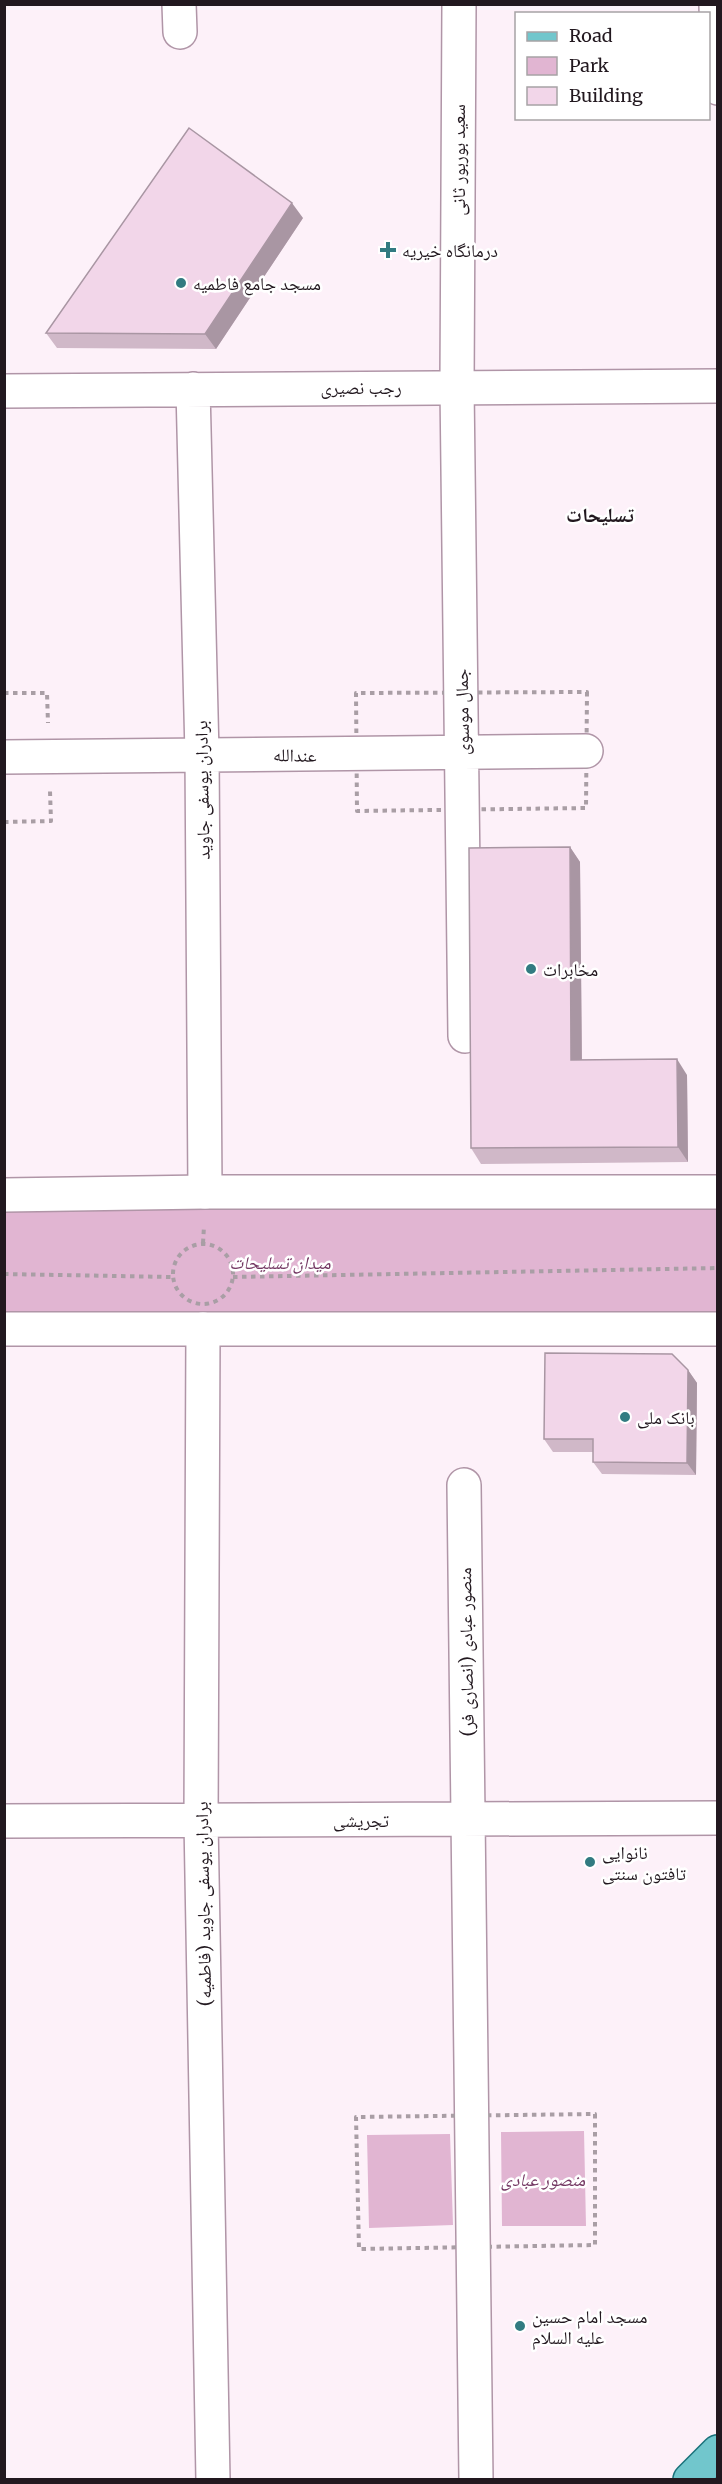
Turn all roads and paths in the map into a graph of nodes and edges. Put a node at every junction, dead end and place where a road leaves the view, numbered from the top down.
1 (459, 4) edge
2 (716, 4) edge
3 (717, 88) edge
4 (717, 386) edge
5 (457, 387) junction
6 (193, 388) junction
7 (4, 392) edge
8 (586, 751) dead end
9 (462, 752) junction
10 (202, 754) junction
11 (4, 757) edge
12 (465, 1036) dead end
13 (205, 1192) junction
14 (717, 1192) edge
15 (4, 1196) edge
16 (717, 1268) edge
17 (4, 1274) edge
18 (172, 1277) junction
19 (233, 1277) junction
20 (4, 1329) edge
21 (202, 1329) junction
22 (717, 1329) edge
23 (464, 1485) dead end
24 (717, 1818) edge
25 (468, 1819) junction
26 (4, 1821) edge
27 (201, 1821) junction
28 (717, 2452) edge
29 (213, 2480) edge
30 (476, 2480) edge
31 (690, 2480) edge

1 - 5 street, سعید بوربور ثانی
2 - 3 street
4 - 5 street, رجب نصیری
5 - 6 street, رجب نصیری
5 - 9 street, جمال موسوی
6 - 7 street, رجب نصیری
6 - 10 street, برادران یوسفی جاوید
8 - 9 street, عندالله
9 - 10 street, عندالله
9 - 12 street, جمال موسوی
10 - 11 street, عندالله
10 - 13 street, برادران یوسفی جاوید
13 - 14 street
13 - 15 street
16 - 19 path
17 - 18 path
18 - 19 path
18 - 19 path
20 - 21 street
21 - 22 street
21 - 27 street, برادران یوسفی جاوید (فاطمیه)
23 - 25 street, منصور عبادی (انصاری فر)
24 - 25 street, تجریشی
25 - 27 street, تجریشی
25 - 30 street
26 - 27 street, تجریشی
27 - 29 street, برادران یوسفی جاوید (فاطمیه)
28 - 31 main road

